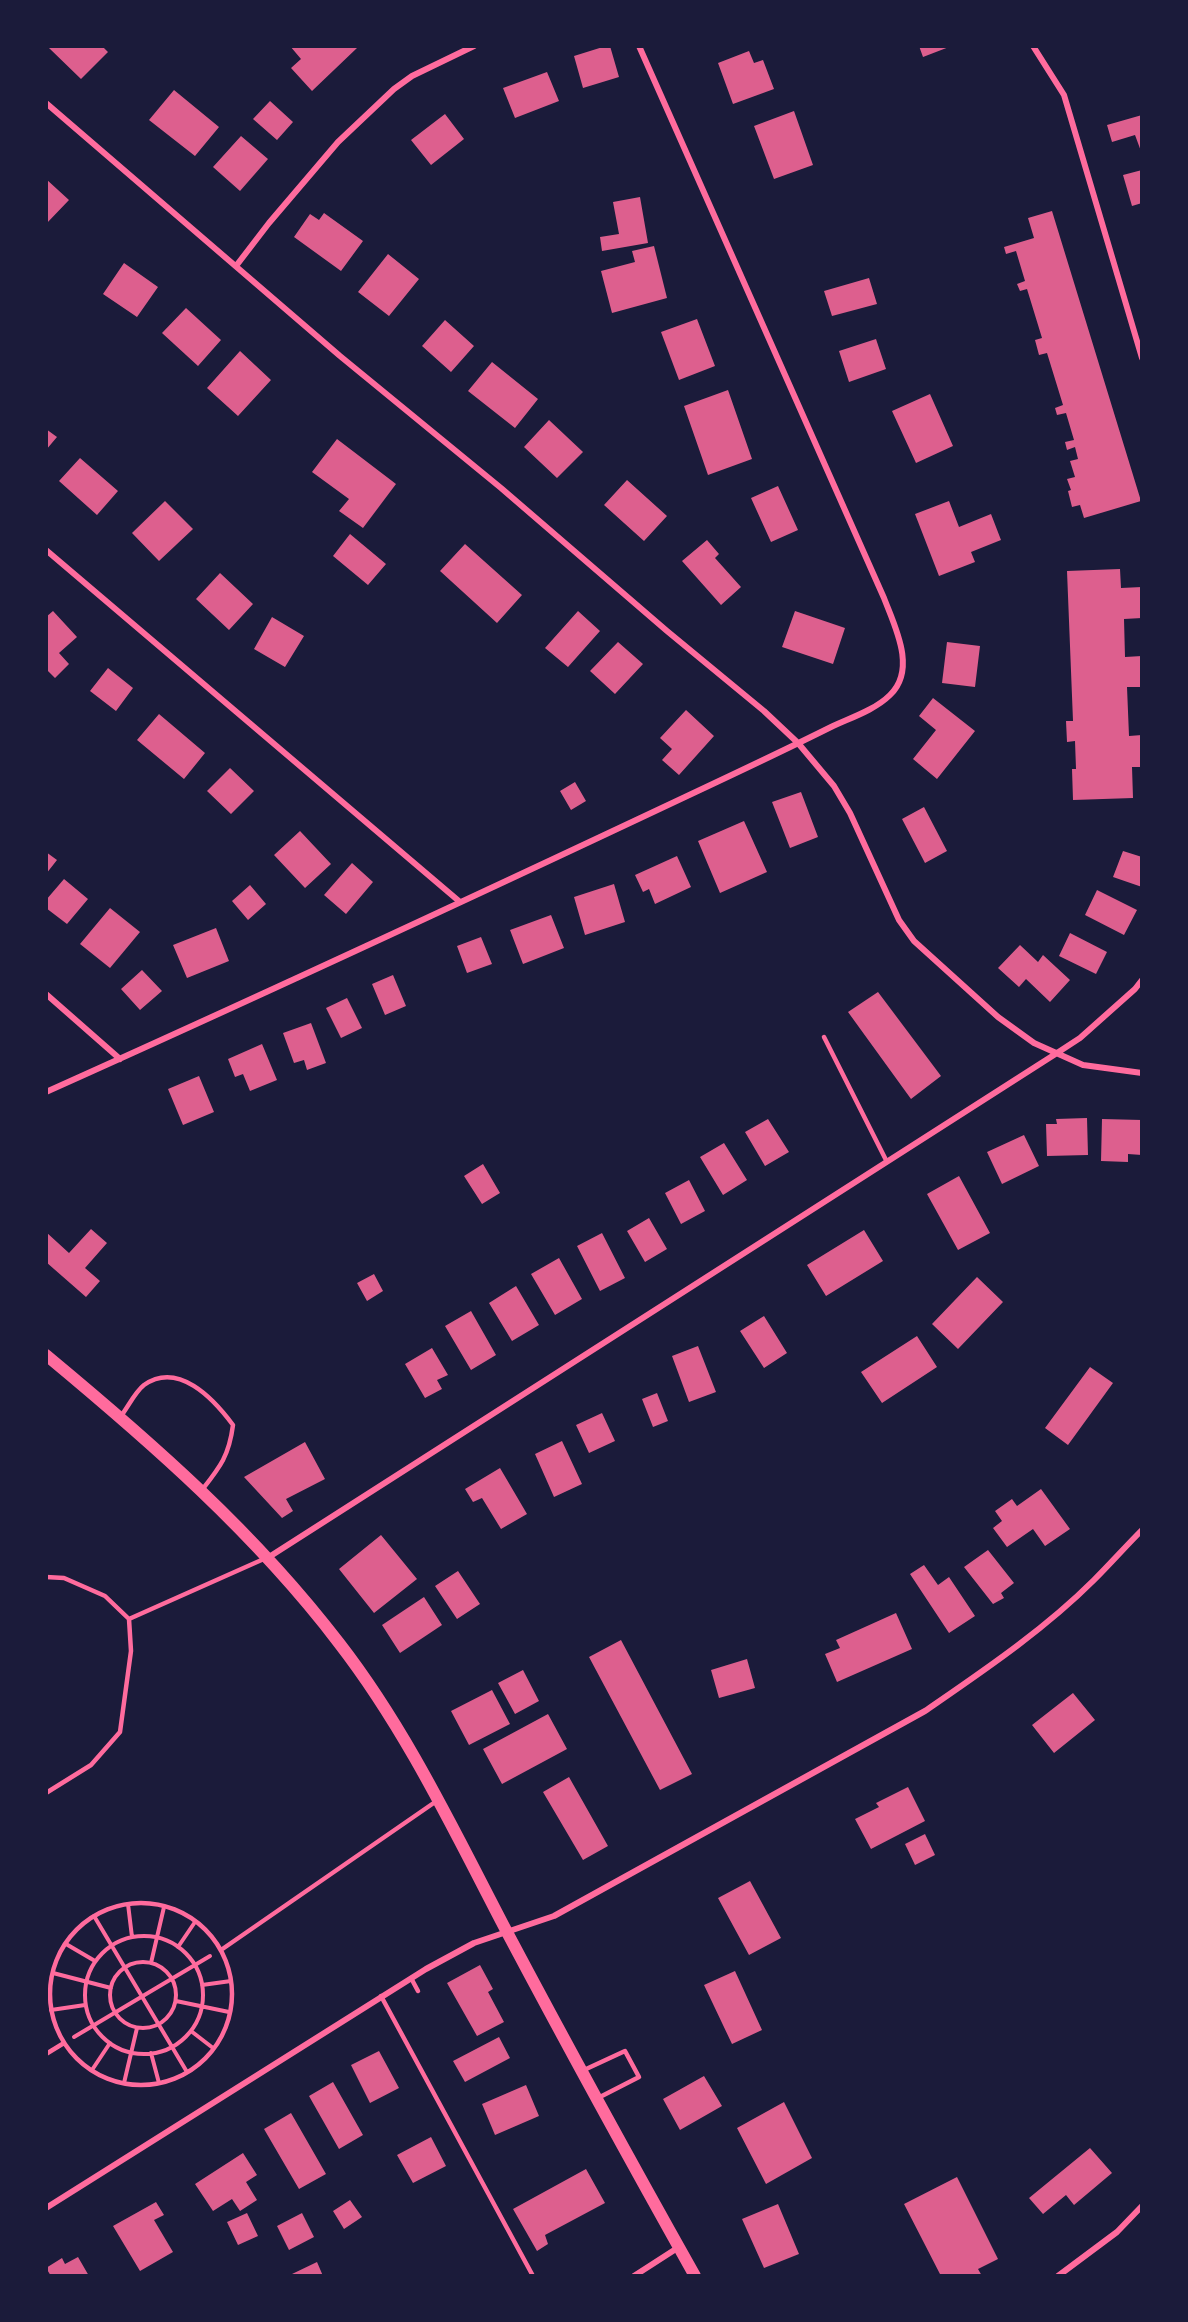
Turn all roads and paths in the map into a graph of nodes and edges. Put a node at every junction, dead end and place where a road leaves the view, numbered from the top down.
1 (474, 46) edge
2 (639, 46) edge
3 (1033, 46) edge
4 (46, 103) edge
5 (236, 266) junction
6 (1142, 358) edge
7 (46, 550) edge
8 (798, 743) junction
9 (460, 902) junction
10 (1142, 980) edge
11 (46, 994) edge
12 (824, 1037) dead end
13 (1057, 1053) junction
14 (120, 1059) junction
15 (1142, 1073) edge
16 (46, 1092) edge
17 (886, 1162) junction
18 (46, 1355) edge
19 (120, 1417) junction
20 (202, 1490) junction
21 (1142, 1530) edge
22 (269, 1557) junction
23 (46, 1577) edge
24 (129, 1619) junction
25 (46, 1793) edge
26 (438, 1800) junction
27 (128, 1904) junction
28 (164, 1907) junction
29 (94, 1916) junction
30 (195, 1922) junction
31 (507, 1931) junction
32 (132, 1937) junction
33 (157, 1937) junction
34 (66, 1944) junction
35 (112, 1945) junction
36 (178, 1947) junction
37 (221, 1950) junction
38 (95, 1961) junction
39 (151, 1963) junction
40 (195, 1965) junction
41 (125, 1967) junction
42 (53, 1973) junction
43 (411, 1978) junction
44 (172, 1979) junction
45 (86, 1981) junction
46 (231, 1981) junction
47 (202, 1985) junction
48 (111, 1988) junction
49 (418, 1991) dead end
50 (142, 1996) junction
51 (381, 1996) junction
52 (176, 2001) junction
53 (85, 2005) junction
54 (202, 2007) junction
55 (51, 2010) junction
56 (115, 2013) junction
57 (229, 2013) junction
58 (159, 2025) junction
59 (93, 2026) junction
60 (137, 2028) junction
61 (190, 2031) junction
62 (64, 2043) junction
63 (110, 2043) junction
64 (172, 2047) junction
65 (213, 2048) junction
66 (131, 2053) junction
67 (46, 2054) edge
68 (151, 2054) junction
69 (92, 2070) junction
70 (582, 2071) junction
71 (188, 2072) junction
72 (124, 2083) junction
73 (159, 2083) junction
74 (597, 2099) junction
75 (46, 2208) edge
76 (1140, 2211) edge
77 (679, 2247) junction
78 (533, 2276) edge
79 (634, 2276) edge
80 (695, 2276) edge
81 (1058, 2276) edge

1 - 5 street
2 - 8 street
3 - 6 street
4 - 5 street
5 - 8 street
7 - 9 street
8 - 9 street
8 - 13 street
9 - 14 street
10 - 13 street
11 - 14 street
12 - 17 lane
13 - 15 street
13 - 17 street
14 - 16 street
17 - 22 street
18 - 19 main road
19 - 20 main road
19 - 20 lane
20 - 22 main road
21 - 31 street
22 - 24 lane
22 - 26 main road
23 - 24 lane
24 - 25 lane
26 - 31 main road
26 - 37 lane
27 - 28 lane
27 - 29 lane
27 - 32 path
28 - 30 lane
28 - 33 path
29 - 34 lane
29 - 35 path
30 - 36 path
30 - 37 lane
31 - 43 street
31 - 70 main road
32 - 33 path
32 - 35 path
33 - 36 path
33 - 39 path
34 - 38 path
34 - 42 lane
35 - 38 path
35 - 41 path
36 - 40 path
37 - 40 path
37 - 46 lane
38 - 45 path
39 - 41 path
39 - 44 path
40 - 44 path
40 - 47 path
41 - 48 path
41 - 50 path
42 - 45 path
42 - 55 lane
43 - 49 lane
43 - 51 street
44 - 50 path
44 - 52 path
45 - 48 path
45 - 53 path
46 - 47 path
46 - 57 lane
47 - 54 path
48 - 56 path
50 - 56 path
50 - 58 path
51 - 75 street
51 - 78 lane
52 - 54 path
52 - 58 path
53 - 55 path
53 - 59 path
54 - 57 path
54 - 61 path
55 - 62 lane
56 - 59 path
56 - 60 path
57 - 65 lane
58 - 60 path
58 - 64 path
59 - 62 path
59 - 63 path
60 - 66 path
61 - 64 path
61 - 65 path
62 - 67 lane
62 - 69 lane
63 - 66 path
63 - 69 path
64 - 68 path
64 - 71 path
65 - 71 lane
66 - 68 path
66 - 72 path
68 - 73 path
69 - 72 lane
70 - 74 main road
70 - 74 lane
71 - 73 lane
72 - 73 lane
74 - 77 main road
76 - 81 street
77 - 79 street
77 - 80 main road

